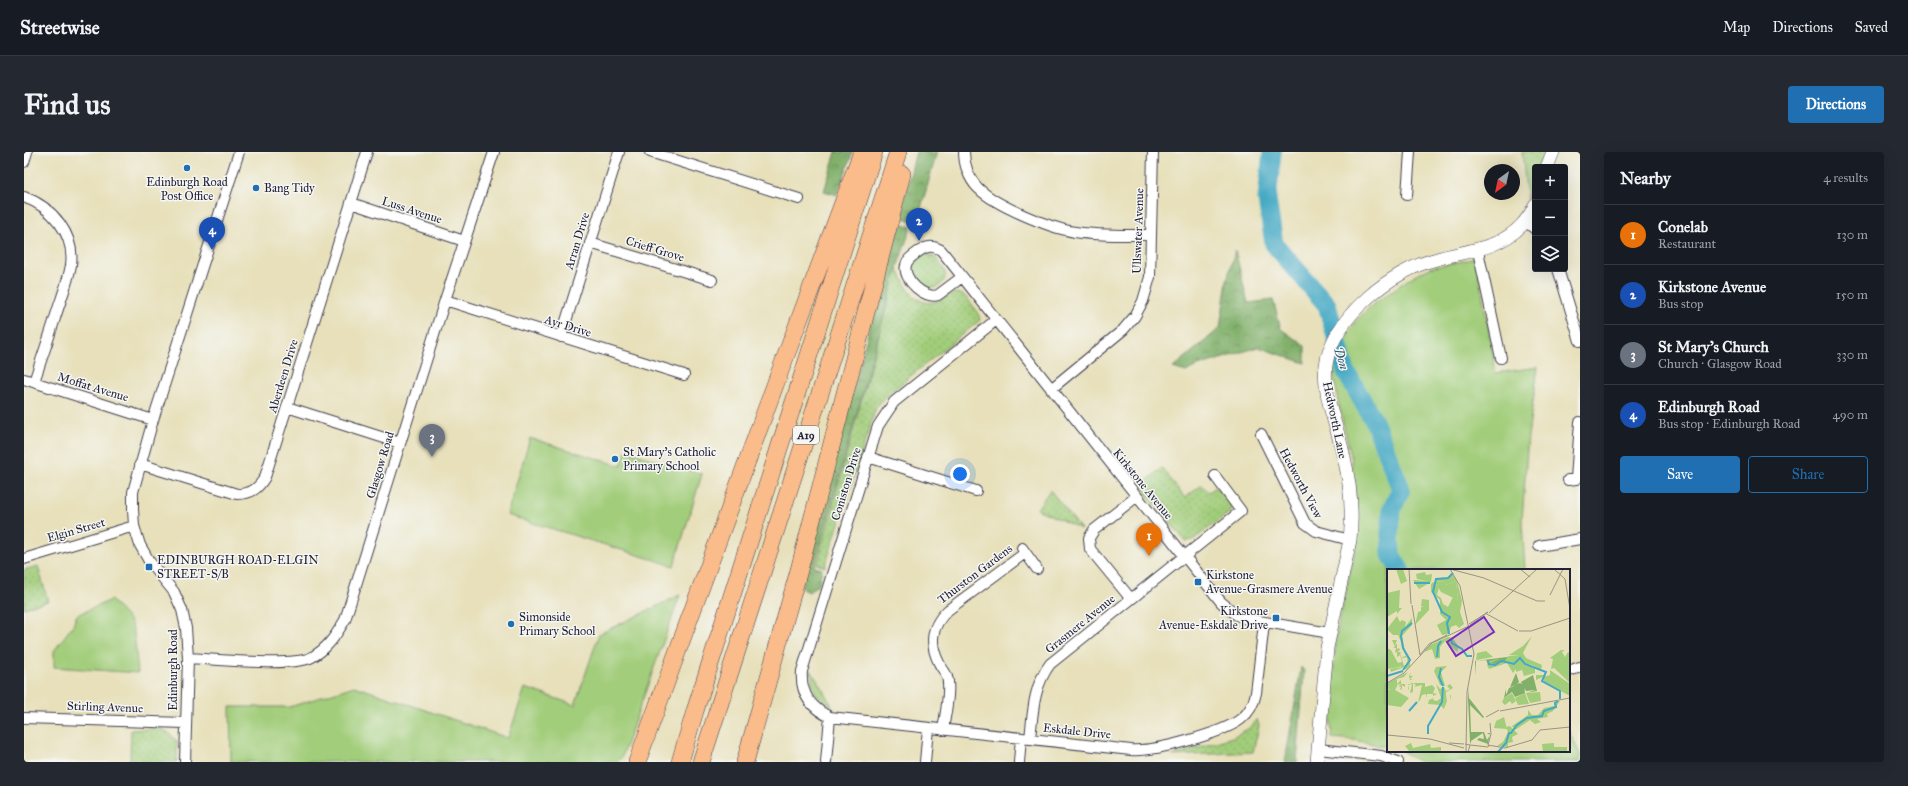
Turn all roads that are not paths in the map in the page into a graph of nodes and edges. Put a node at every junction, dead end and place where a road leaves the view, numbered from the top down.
1 (27, 152) edge
2 (239, 152) edge
3 (367, 152) edge
4 (494, 152) edge
5 (619, 152) edge
6 (650, 152) edge
7 (862, 152) edge
8 (874, 152) edge
9 (898, 152) edge
10 (907, 152) edge
11 (964, 152) edge
12 (1153, 152) edge
13 (1410, 152) edge
14 (1553, 152) edge
15 (24, 162) edge
16 (1548, 164) edge
17 (1407, 195) dead end
18 (24, 197) edge
19 (799, 199) dead end
20 (351, 203) junction
21 (1530, 225) edge
22 (1151, 235) junction
23 (464, 241) junction
24 (590, 243) junction
25 (1478, 251) junction
26 (1559, 272) edge
27 (962, 277) junction
28 (712, 280) dead end
29 (445, 300) junction
30 (996, 320) junction
31 (561, 337) junction
32 (1580, 341) edge
33 (1501, 358) dead end
34 (684, 375) dead end
35 (24, 379) edge
36 (34, 382) junction
37 (1051, 389) junction
38 (287, 407) junction
39 (154, 420) junction
40 (1580, 422) edge
41 (1261, 434) dead end
42 (400, 443) junction
43 (868, 456) junction
44 (140, 464) junction
45 (1214, 476) dead end
46 (1568, 480) dead end
47 (976, 491) dead end
48 (1136, 497) junction
49 (134, 526) junction
50 (1580, 538) edge
51 (1350, 540) junction
52 (1539, 546) dead end
53 (1185, 557) junction
54 (24, 559) edge
55 (1037, 569) dead end
56 (1131, 600) junction
57 (1264, 623) junction
58 (1330, 633) junction
59 (188, 658) junction
60 (1580, 667) edge
61 (1570, 671) edge
62 (809, 702) joint
63 (24, 718) edge
64 (830, 718) junction
65 (186, 723) junction
66 (928, 728) junction
67 (943, 730) junction
68 (1026, 738) junction
69 (1318, 756) edge
70 (184, 762) edge
71 (637, 762) edge
72 (680, 762) edge
73 (701, 762) edge
74 (746, 762) edge
75 (826, 762) edge
76 (925, 762) edge
77 (1019, 762) edge
78 (1398, 762) edge

1 - 15 street
2 - 39 street, Edinburgh Road
3 - 20 street, Aberdeen Drive
4 - 23 street, Glasgow Road
5 - 24 street, Arran Drive
6 - 19 street
7 - 71 highway
8 - 72 highway, A19
9 - 73 highway, A19
10 - 74 highway
11 - 22 street
12 - 22 street, Ullswater Avenue
13 - 17 street
14 - 16 street
18 - 36 street
20 - 23 street, Luss Avenue
20 - 38 street, Aberdeen Drive
21 - 25 street, Hedworth Lane
22 - 37 street, Ullswater Avenue
23 - 29 street, Glasgow Road
24 - 28 street, Crieff Grove
24 - 31 street, Arran Drive
25 - 33 street
25 - 51 street, Hedworth Lane
26 - 32 street
27 - 27 street, Kirkstone Avenue
27 - 30 street, Kirkstone Avenue
29 - 31 street, Ayr Drive
29 - 42 street, Glasgow Road
30 - 37 street, Kirkstone Avenue
30 - 43 street, Coniston Drive
31 - 34 street, Ayr Drive
35 - 36 street, Moffat Avenue
36 - 39 street, Moffat Avenue
37 - 48 street, Kirkstone Avenue
38 - 42 street
38 - 44 street, Aberdeen Drive
39 - 44 street, Edinburgh Road
40 - 46 street
41 - 51 street, Hedworth View
42 - 59 street, Glasgow Road
43 - 47 street
43 - 62 street, Coniston Drive
44 - 49 street, Edinburgh Road
45 - 53 street
48 - 53 street, Kirkstone Avenue
48 - 56 street, Grasmere Avenue
49 - 54 street, Elgin Street
49 - 59 street, Edinburgh Road
50 - 52 street
51 - 58 street, Hedworth Lane
53 - 56 street, Grasmere Avenue
53 - 57 street, Kirkstone Avenue
55 - 67 street, Thurston Gardens
56 - 68 street, Grasmere Avenue
57 - 58 street, Kirkstone Avenue
57 - 68 street, Eskdale Drive
58 - 69 street, Hedworth Lane
59 - 65 street, Edinburgh Road
60 - 61 street
62 - 64 street, Eskdale Drive
63 - 65 street, Stirling Avenue
64 - 66 street, Eskdale Drive
64 - 75 street
65 - 70 street, Edinburgh Road
66 - 67 street, Eskdale Drive
66 - 76 street
67 - 68 street, Eskdale Drive
68 - 77 street, Grasmere Avenue
69 - 78 street, Hedworth Lane

